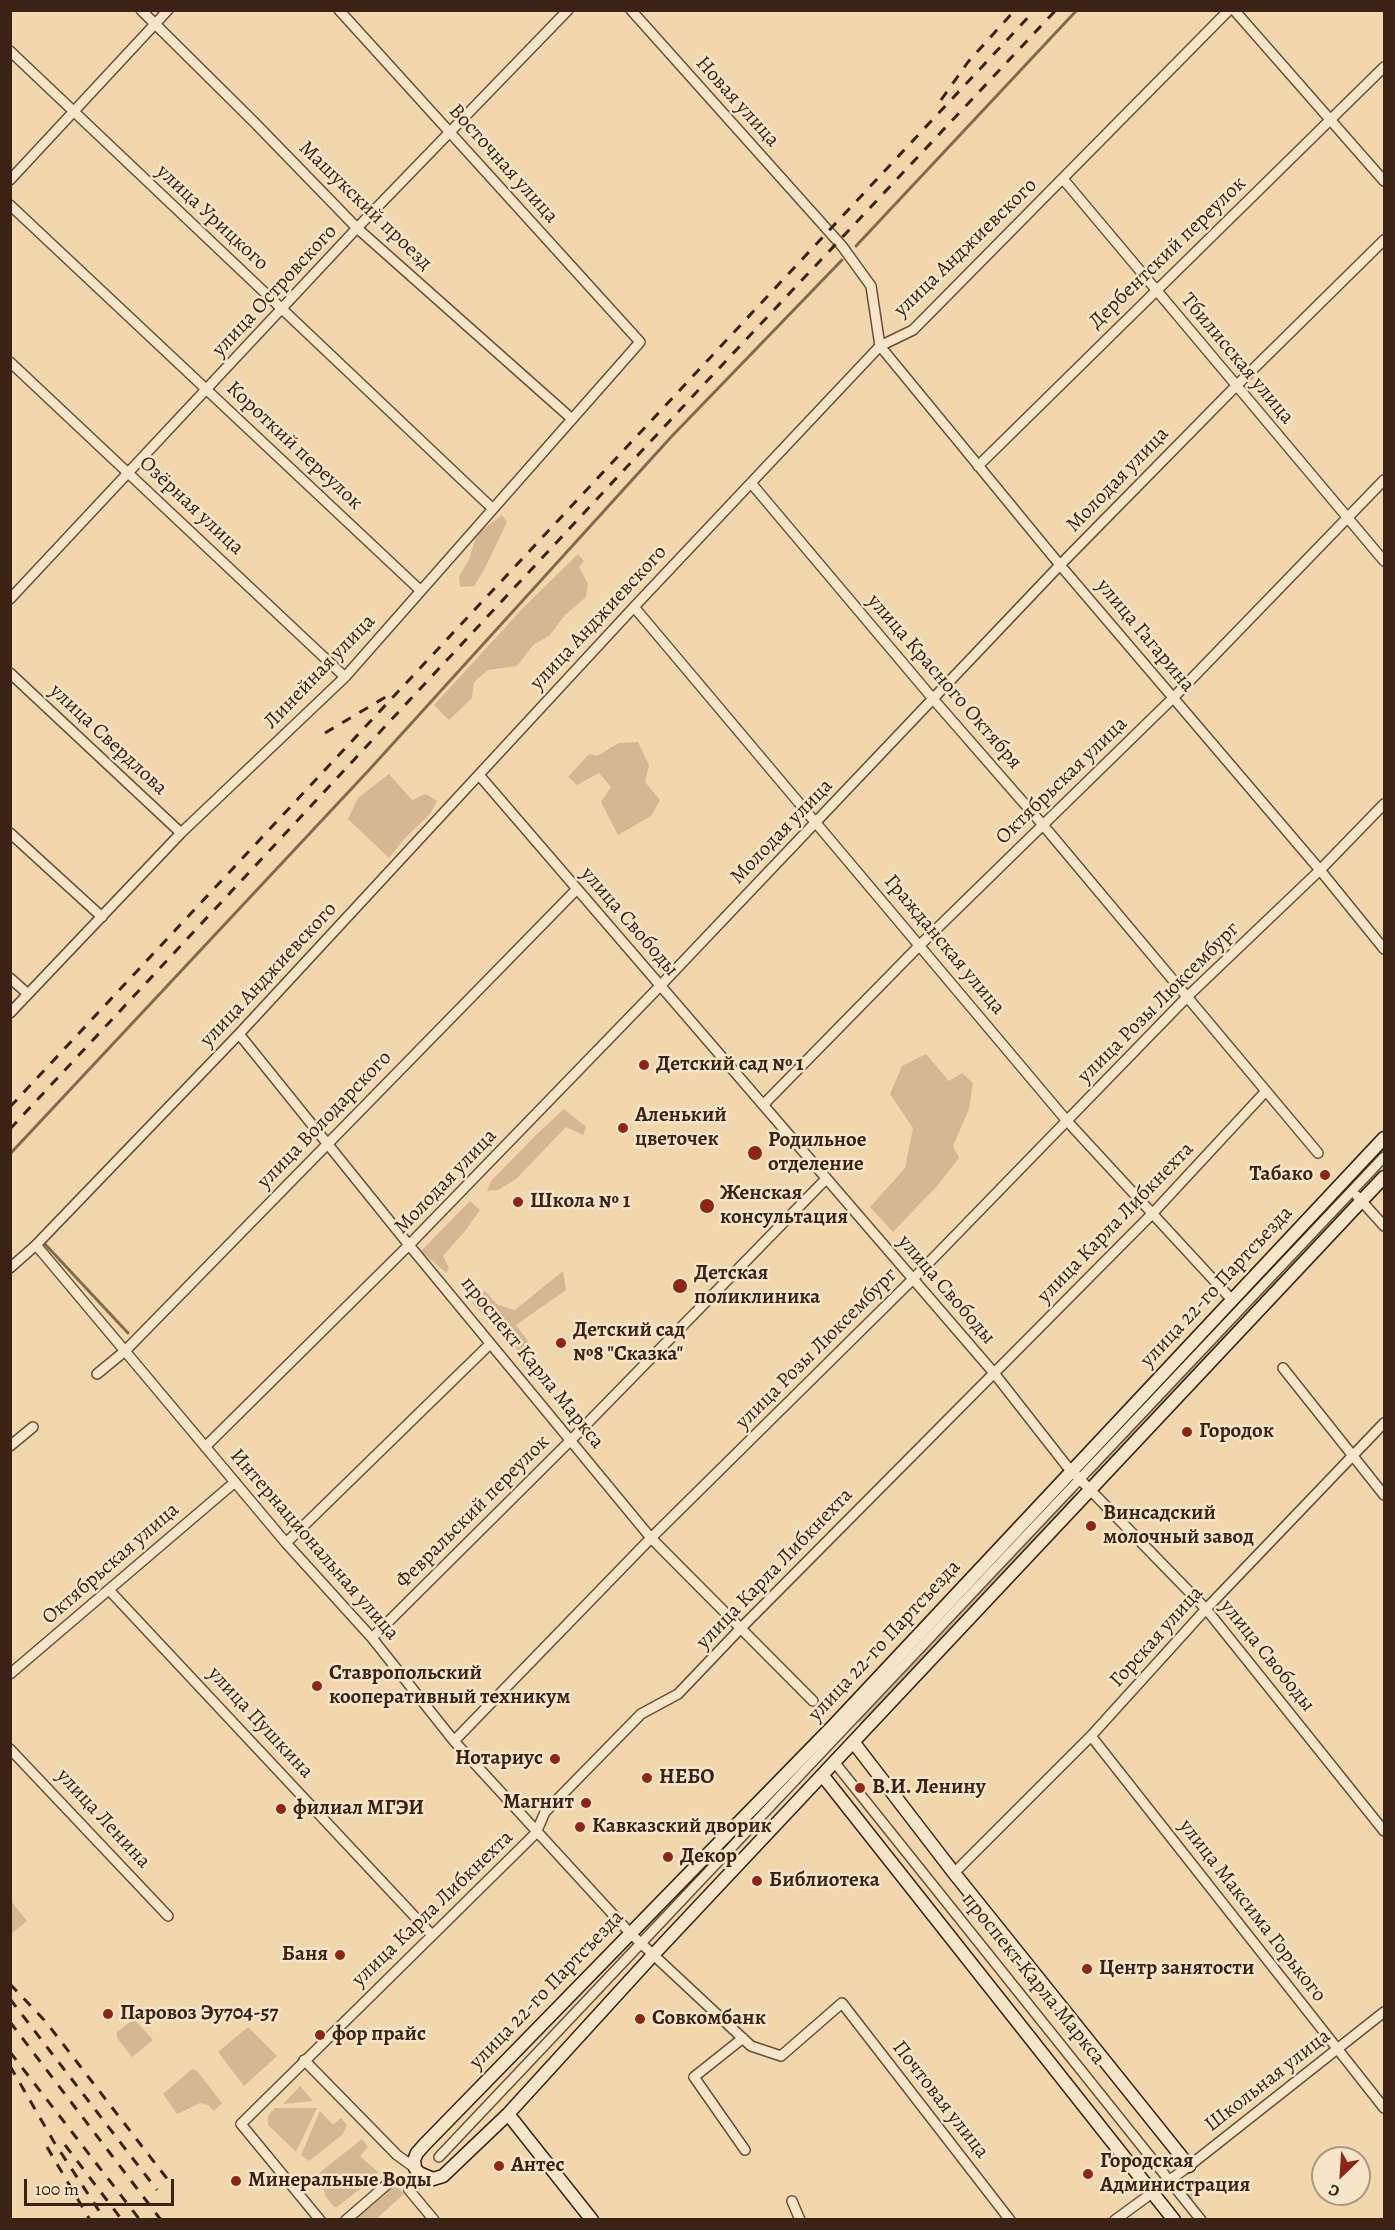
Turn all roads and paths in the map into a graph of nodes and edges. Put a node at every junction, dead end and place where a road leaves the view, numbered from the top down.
1 (141, 10) edge
2 (168, 10) edge
3 (339, 10) edge
4 (568, 10) edge
5 (631, 10) edge
6 (1229, 10) edge
7 (1234, 10) edge
8 (154, 24) junction
9 (10, 51) edge
10 (1384, 67) edge
11 (74, 113) junction
12 (1331, 120) junction
13 (450, 132) junction
14 (1063, 179) junction
15 (10, 180) edge
16 (1384, 181) edge
17 (10, 206) edge
18 (357, 228) junction
19 (1384, 240) edge
20 (1156, 290) junction
21 (283, 309) junction
22 (640, 342) joint
23 (880, 346) junction
24 (10, 362) edge
25 (1236, 386) junction
26 (208, 389) junction
27 (572, 419) junction
28 (978, 466) junction
29 (130, 473) junction
30 (1384, 480) edge
31 (751, 483) junction
32 (493, 509) junction
33 (1348, 517) junction
34 (1384, 561) edge
35 (1060, 565) junction
36 (421, 591) junction
37 (10, 599) edge
38 (634, 607) junction
39 (10, 673) edge
40 (345, 677) junction
41 (1173, 698) junction
42 (934, 700) junction
43 (479, 775) junction
44 (1384, 804) edge
45 (816, 821) junction
46 (1043, 825) junction
47 (181, 833) junction
48 (10, 834) edge
49 (1320, 870) junction
50 (577, 889) junction
51 (102, 917) junction
52 (920, 945) junction
53 (1384, 949) edge
54 (10, 978) edge
55 (660, 986) junction
56 (28, 994) junction
57 (1188, 996) junction
58 (10, 1013) edge
59 (239, 1034) junction
60 (1266, 1091) junction
61 (763, 1105) junction
62 (1067, 1121) junction
63 (1384, 1138) edge
64 (327, 1143) junction
65 (1318, 1153) dead end
66 (1384, 1156) edge
67 (1384, 1177) edge
68 (826, 1179) junction
69 (1347, 1186) junction
70 (1363, 1201) junction
71 (1152, 1214) junction
72 (1384, 1226) edge
73 (36, 1245) junction
74 (410, 1245) junction
75 (10, 1268) edge
76 (913, 1279) junction
77 (1233, 1301) junction
78 (490, 1344) junction
79 (125, 1351) junction
80 (1283, 1368) dead end
81 (994, 1373) junction
82 (97, 1374) dead end
83 (1384, 1423) edge
84 (33, 1427) dead end
85 (570, 1441) junction
86 (10, 1446) edge
87 (205, 1448) junction
88 (1353, 1456) junction
89 (1076, 1474) junction
90 (235, 1482) junction
91 (1092, 1489) junction
92 (1384, 1495) edge
93 (651, 1538) junction
94 (286, 1543) junction
95 (109, 1590) junction
96 (1206, 1609) junction
97 (741, 1628) junction
98 (372, 1638) junction
99 (10, 1674) edge
100 (813, 1701) dead end
101 (1091, 1736) junction
102 (454, 1741) junction
103 (854, 1743) junction
104 (10, 1749) edge
105 (835, 1763) junction
106 (823, 1776) junction
107 (1384, 1831) edge
108 (536, 1833) junction
109 (954, 1873) junction
110 (168, 1916) dead end
111 (630, 1933) junction
112 (432, 1935) junction
113 (641, 1944) junction
114 (653, 1955) junction
115 (842, 2003) joint
116 (1384, 2012) edge
117 (743, 2038) junction
118 (1338, 2049) junction
119 (304, 2060) junction
120 (1384, 2108) edge
121 (508, 2114) junction
122 (745, 2150) dead end
123 (439, 2157) dead end
124 (1189, 2166) junction
125 (420, 2172) junction
126 (1170, 2180) junction
127 (391, 2181) dead end
128 (1153, 2192) junction
129 (792, 2201) dead end
130 (320, 2220) edge
131 (346, 2220) edge
132 (434, 2220) edge
133 (592, 2220) edge
134 (800, 2220) edge
135 (1010, 2220) edge
136 (1115, 2220) edge
137 (1174, 2220) edge
138 (1201, 2220) edge

1 - 8 street, Машукский проезд
2 - 8 street
3 - 13 street, Восточная улица
4 - 13 street, улица Островского
5 - 23 street, Новая улица
6 - 14 street, улица Анджиевского
7 - 12 street
8 - 11 street
8 - 18 street, Машукский проезд
9 - 11 street, улица Урицкого
10 - 12 street, Дербентский переулок
11 - 15 street
11 - 21 street, улица Урицкого
12 - 16 street
12 - 20 street, Дербентский переулок
13 - 18 street, улица Островского
13 - 22 street, Восточная улица
14 - 20 street, Тбилисская улица
14 - 23 street, улица Анджиевского
17 - 26 street, Короткий переулок
18 - 21 street, улица Островского
18 - 27 street, Машукский проезд
19 - 25 street, Молодая улица
20 - 25 street, Тбилисская улица
20 - 28 street, Дербентский переулок
21 - 26 street, улица Островского
21 - 32 street, улица Урицкого
22 - 27 street, Линейная улица
23 - 28 street, улица Гагарина
23 - 31 street, улица Анджиевского
24 - 29 street, Озёрная улица
25 - 33 street, Тбилисская улица
25 - 35 street, Молодая улица
26 - 29 street, улица Островского
26 - 36 street, Короткий переулок
27 - 32 street, Линейная улица
28 - 35 street, улица Гагарина
29 - 37 street, улица Островского
29 - 40 street, Озёрная улица
30 - 33 street, Октябрьская улица
31 - 38 street, улица Анджиевского
31 - 42 street, улица Красного Октября
32 - 36 street, Линейная улица
33 - 34 street, Тбилисская улица
33 - 41 street, Октябрьская улица
35 - 41 street, улица Гагарина
35 - 42 street, Молодая улица
36 - 40 street, Линейная улица
38 - 43 street, улица Анджиевского
38 - 45 street, Гражданская улица
39 - 47 street, улица Свердлова
40 - 47 street, Линейная улица
41 - 46 street, Октябрьская улица
41 - 49 street, улица Гагарина
42 - 45 street, Молодая улица
42 - 46 street, улица Красного Октября
43 - 50 street, улица Свободы
43 - 59 street, улица Анджиевского
44 - 49 street, улица Розы Люксембург
45 - 52 street, Гражданская улица
45 - 55 street, Молодая улица
46 - 52 street, Октябрьская улица
46 - 57 street, улица Красного Октября
47 - 51 street, Линейная улица
48 - 51 street
49 - 53 street, улица Гагарина
49 - 57 street, улица Розы Люксембург
50 - 55 street, улица Свободы
50 - 64 street, улица Володарского
51 - 56 street, Линейная улица
52 - 61 street, Октябрьская улица
52 - 62 street, Гражданская улица
54 - 56 street
55 - 61 street, улица Свободы
55 - 74 street, Молодая улица
56 - 58 street, Линейная улица
57 - 60 street, улица Красного Октября
57 - 62 street, улица Розы Люксембург
59 - 64 street, проспект Карла Маркса
59 - 73 street, улица Анджиевского
60 - 65 street, улица Красного Октября
60 - 71 street, улица Карла Либкнехта
61 - 68 street, улица Свободы
62 - 71 street, Гражданская улица
62 - 76 street, улица Розы Люксембург
63 - 69 main road, улица 22-го Партсъезда
64 - 74 street, проспект Карла Маркса
64 - 79 street, улица Володарского
66 - 69 street
67 - 70 main road
68 - 76 street, улица Свободы
68 - 85 street, Февральский переулок
69 - 70 street
69 - 77 main road, улица 22-го Партсъезда
69 - 89 street
70 - 72 street
70 - 91 main road
71 - 77 street, Гражданская улица
71 - 81 street, улица Карла Либкнехта
73 - 75 street, улица Анджиевского
73 - 79 street, Интернациональная улица
74 - 78 street, проспект Карла Маркса
74 - 87 street, Молодая улица
76 - 81 street, улица Свободы
76 - 93 street, улица Розы Люксембург
77 - 89 main road, улица 22-го Партсъезда
78 - 85 street, проспект Карла Маркса
78 - 94 street
79 - 82 street, улица Володарского
79 - 87 street, Интернациональная улица
80 - 88 street
81 - 89 street, улица Свободы
81 - 97 street, улица Карла Либкнехта
83 - 88 street, Горская улица
84 - 86 street
85 - 93 street, проспект Карла Маркса
85 - 98 street, Февральский переулок
87 - 90 street, Интернациональная улица
88 - 92 street
88 - 96 street, Горская улица
89 - 91 street, улица Свободы
89 - 111 main road, улица 22-го Партсъезда
89 - 113 street
90 - 94 street, Интернациональная улица
90 - 95 street, Октябрьская улица
91 - 96 street, улица Свободы
91 - 103 main road
93 - 97 street, проспект Карла Маркса
93 - 102 street, улица Розы Люксембург
94 - 98 street, Интернациональная улица
95 - 99 street, Октябрьская улица
95 - 112 street, улица Пушкина
96 - 101 street, Горская улица
96 - 107 street, улица Свободы
97 - 100 street, проспект Карла Маркса
97 - 108 street, улица Карла Либкнехта
98 - 102 street, Интернациональная улица
101 - 109 street, Горская улица
101 - 118 street, улица Максима Горького
102 - 108 street, Интернациональная улица
103 - 105 main road
103 - 109 main road, проспект Карла Маркса
104 - 110 street, улица Ленина
105 - 106 main road
105 - 126 street, проспект Карла Маркса
106 - 114 main road
106 - 128 main road, проспект Карла Маркса
108 - 111 street, Интернациональная улица
108 - 112 street, улица Карла Либкнехта
109 - 124 main road, проспект Карла Маркса
111 - 113 street, Интернациональная улица
111 - 125 main road, улица 22-го Партсъезда
112 - 119 street, улица Карла Либкнехта
113 - 114 street, Интернациональная улица
113 - 123 street
114 - 117 street, Интернациональная улица
114 - 121 main road
115 - 117 street, Интернациональная улица
115 - 135 street, Почтовая улица
116 - 118 street, Школьная улица
117 - 122 street
118 - 120 street, улица Максима Горького
118 - 124 street, Школьная улица
119 - 125 street
119 - 130 street, улица Карла Либкнехта
121 - 125 main road
121 - 133 main road
124 - 126 street, Школьная улица
125 - 132 street
126 - 128 street, Школьная улица
126 - 138 street, проспект Карла Маркса
127 - 131 street
128 - 136 street, Школьная улица
128 - 137 main road, проспект Карла Маркса
129 - 134 street

